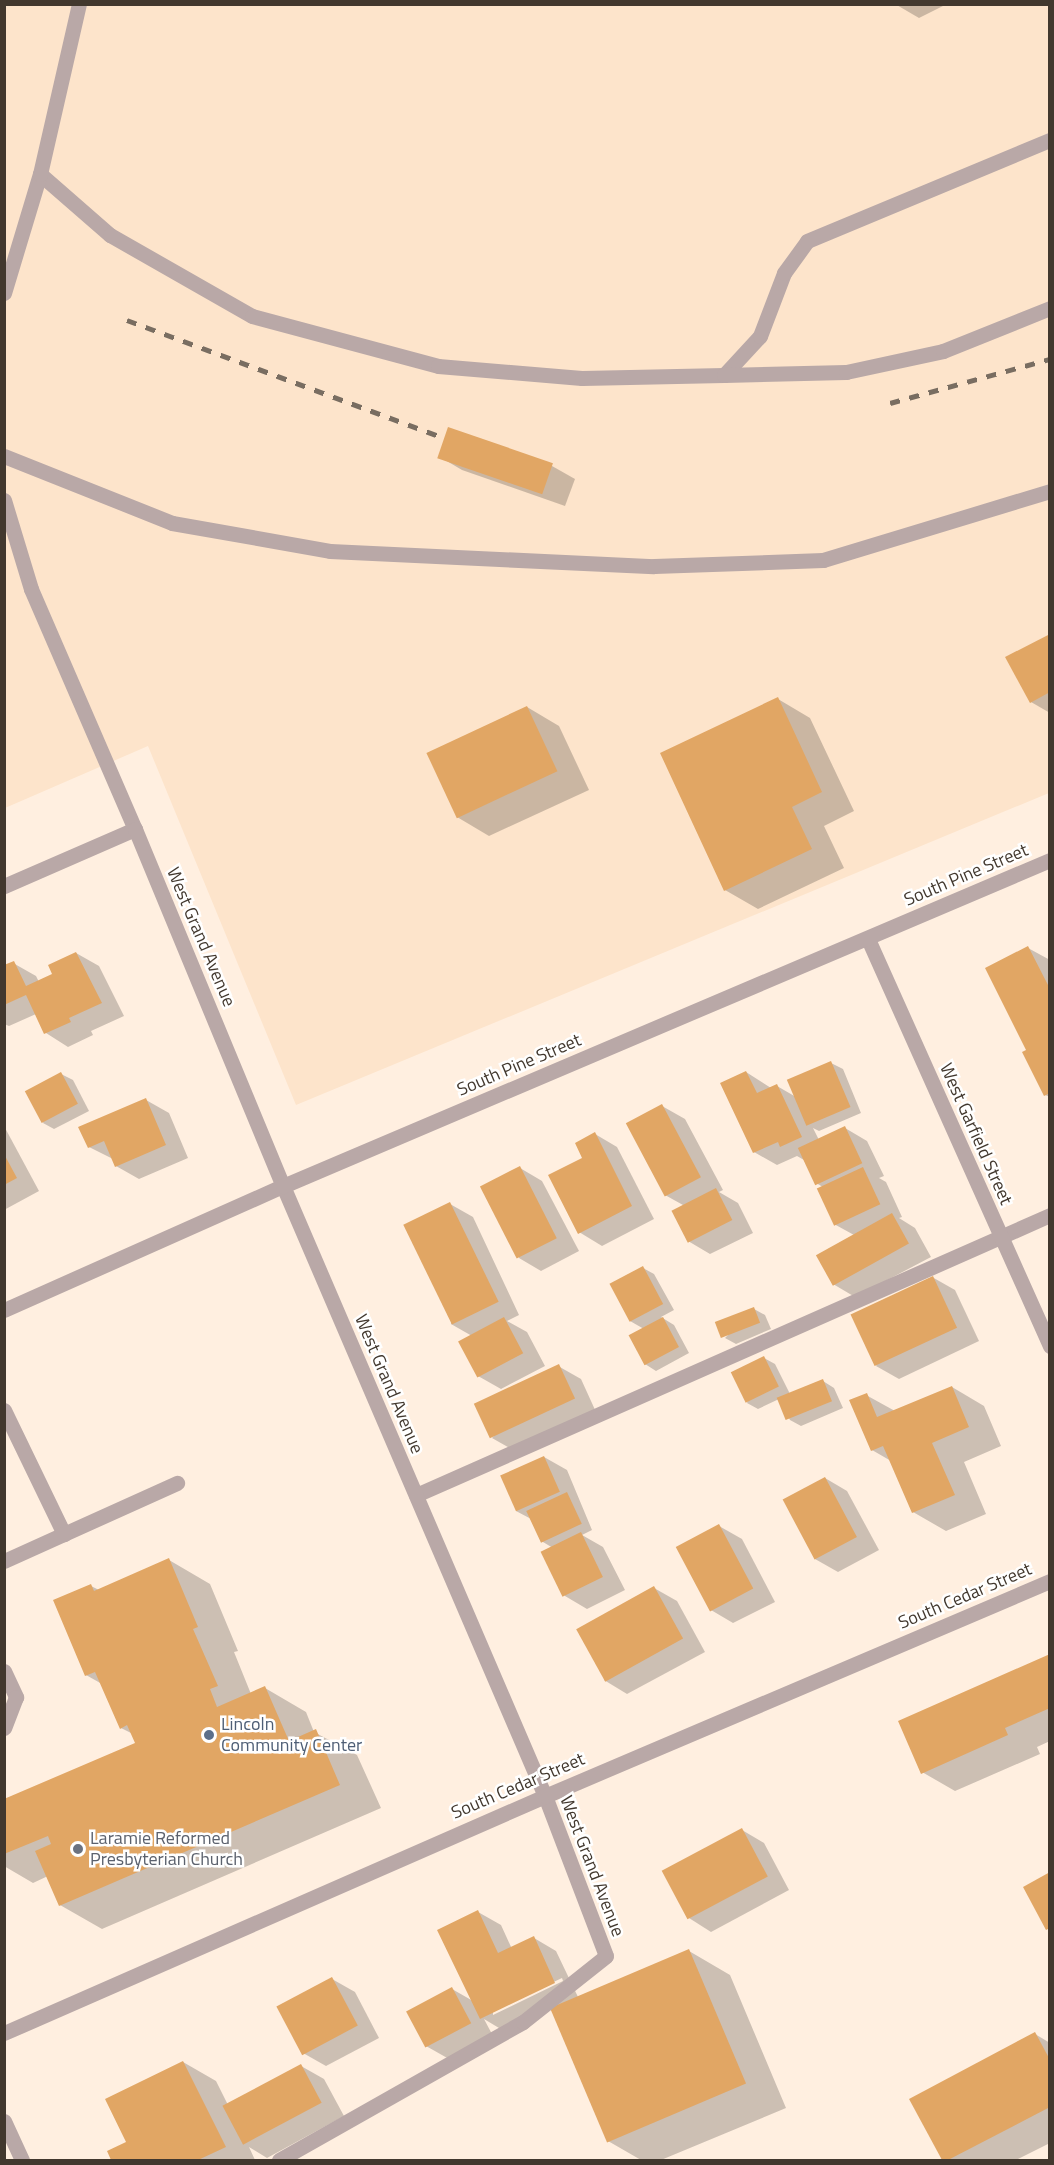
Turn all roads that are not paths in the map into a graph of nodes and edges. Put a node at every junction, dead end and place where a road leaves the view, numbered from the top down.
1 (79, 4) edge
2 (1050, 140) edge
3 (40, 174) junction
4 (4, 293) edge
5 (1050, 308) edge
6 (724, 375) junction
7 (4, 456) edge
8 (1050, 491) edge
9 (4, 500) edge
10 (135, 829) junction
11 (1050, 860) edge
12 (4, 886) edge
13 (868, 939) junction
14 (283, 1186) junction
15 (1050, 1215) edge
16 (1000, 1235) junction
17 (4, 1310) edge
18 (1050, 1346) edge
19 (4, 1410) edge
20 (177, 1483) dead end
21 (416, 1495) junction
22 (63, 1534) junction
23 (4, 1561) edge
24 (1050, 1581) edge
25 (4, 1671) edge
26 (4, 1728) edge
27 (544, 1796) junction
28 (4, 2033) edge
29 (4, 2121) edge
30 (22, 2160) edge
31 (279, 2160) edge

1 - 3 street
2 - 6 street
3 - 4 street
3 - 6 street
5 - 6 street
7 - 8 street
9 - 10 street, West Grand Avenue
10 - 12 street
10 - 14 street, West Grand Avenue
11 - 13 street, South Pine Street
13 - 14 street, South Pine Street
13 - 16 street, West Garfield Street
14 - 17 street, South Pine Street
14 - 21 street, West Grand Avenue
15 - 16 street
16 - 18 street, West Garfield Street
16 - 21 street
19 - 22 street
20 - 22 street
21 - 27 street, West Grand Avenue
22 - 23 street
24 - 27 street, South Cedar Street
25 - 26 street
27 - 28 street, South Cedar Street
27 - 31 street, West Grand Avenue
29 - 30 street

